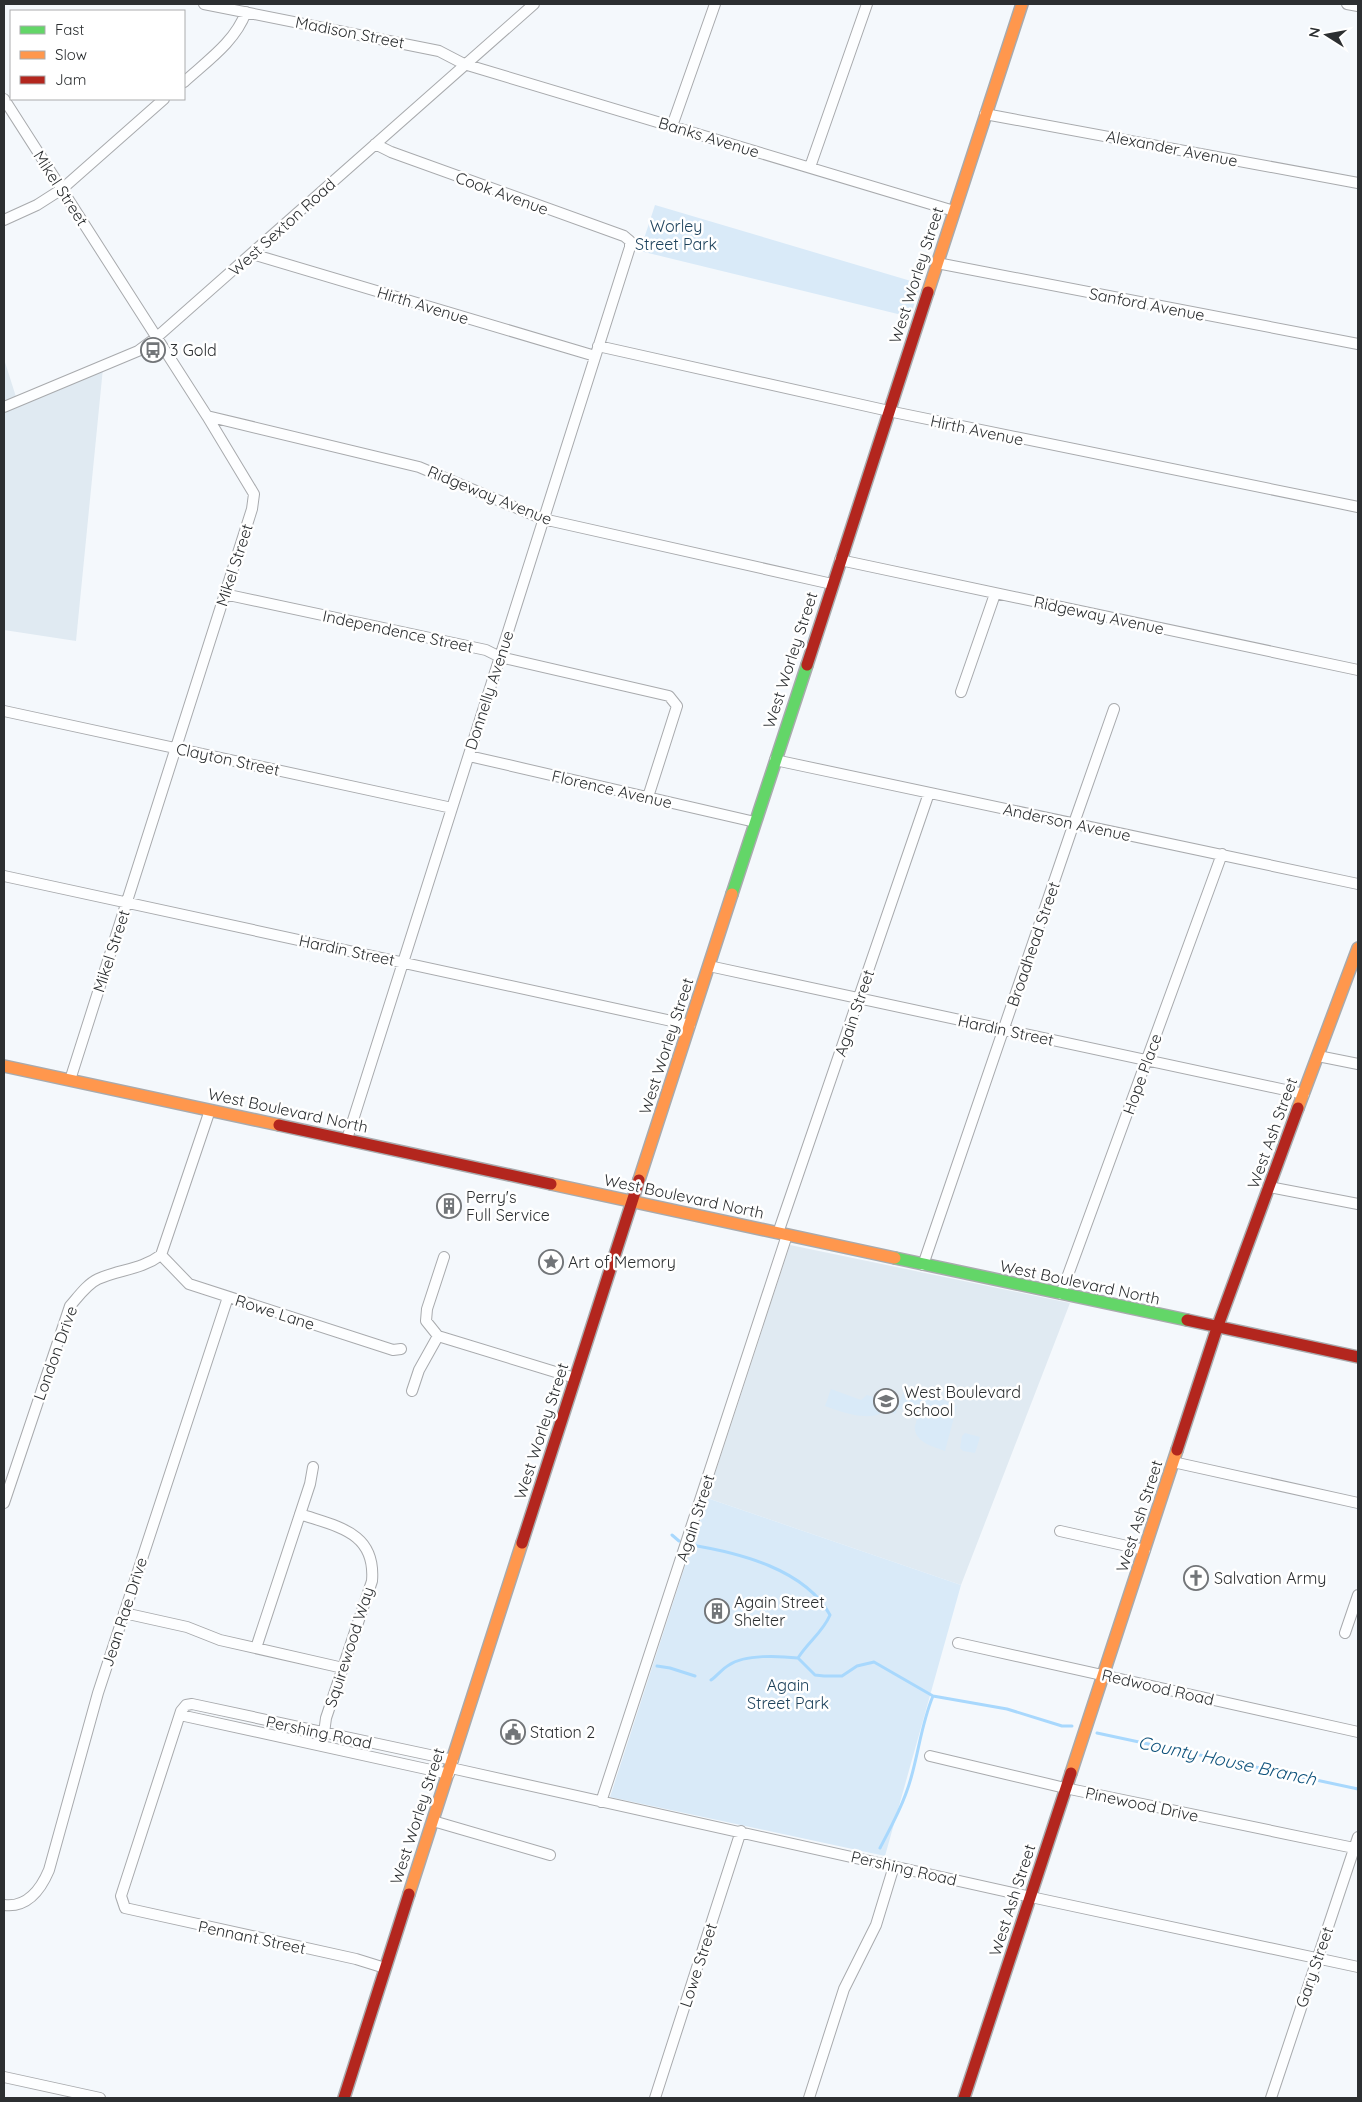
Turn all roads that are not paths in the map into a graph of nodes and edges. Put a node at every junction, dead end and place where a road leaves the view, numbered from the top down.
1 (204, 4) edge
2 (534, 4) edge
3 (715, 4) edge
4 (867, 4) edge
5 (1022, 4) edge
6 (1347, 4) edge
7 (1358, 6) edge
8 (246, 12) junction
9 (464, 64) junction
10 (185, 81) edge
11 (4, 99) edge
12 (163, 100) edge
13 (985, 114) junction
14 (672, 126) junction
15 (375, 144) junction
16 (810, 167) junction
17 (1358, 183) edge
18 (62, 189) junction
19 (954, 211) junction
20 (4, 220) edge
21 (630, 241) joint
22 (252, 254) junction
23 (937, 263) junction
24 (157, 337) junction
25 (1358, 344) edge
26 (597, 351) junction
27 (4, 407) edge
28 (888, 411) junction
29 (207, 416) junction
30 (1358, 507) edge
31 (543, 519) junction
32 (840, 560) junction
33 (832, 584) junction
34 (224, 594) junction
35 (995, 594) junction
36 (500, 656) junction
37 (1358, 670) edge
38 (962, 692) dead end
39 (1114, 710) dead end
40 (4, 711) edge
41 (176, 748) junction
42 (469, 756) junction
43 (775, 760) junction
44 (929, 793) junction
45 (648, 797) junction
46 (452, 808) junction
47 (755, 822) junction
48 (1074, 823) junction
49 (1222, 854) junction
50 (4, 876) edge
51 (1358, 884) edge
52 (127, 902) junction
53 (1358, 948) edge
54 (402, 962) junction
55 (709, 966) junction
56 (859, 999) junction
57 (690, 1025) junction
58 (1003, 1030) junction
59 (1318, 1056) junction
60 (1147, 1061) junction
61 (1358, 1064) edge
62 (4, 1066) edge
63 (70, 1080) junction
64 (1304, 1094) junction
65 (210, 1110) junction
66 (347, 1139) junction
67 (1269, 1188) junction
68 (633, 1202) junction
69 (1358, 1204) edge
70 (782, 1234) junction
71 (161, 1255) junction
72 (444, 1257) dead end
73 (923, 1265) junction
74 (1061, 1294) junction
75 (228, 1297) junction
76 (1217, 1328) junction
77 (438, 1336) junction
78 (401, 1349) dead end
79 (1358, 1357) edge
80 (575, 1378) junction
81 (412, 1391) dead end
82 (1173, 1462) junction
83 (312, 1467) dead end
84 (4, 1503) edge
85 (1358, 1503) edge
86 (300, 1514) junction
87 (1060, 1531) dead end
88 (1145, 1550) junction
89 (1358, 1595) edge
90 (124, 1613) junction
91 (1345, 1633) dead end
92 (958, 1643) dead end
93 (256, 1648) junction
94 (343, 1668) junction
95 (1104, 1675) junction
96 (180, 1715) junction
97 (1358, 1732) edge
98 (324, 1733) junction
99 (930, 1756) dead end
100 (451, 1767) junction
101 (1065, 1788) junction
102 (601, 1802) junction
103 (433, 1821) junction
104 (741, 1831) junction
105 (1358, 1837) edge
106 (1354, 1848) junction
107 (550, 1855) dead end
108 (894, 1866) junction
109 (1031, 1897) junction
110 (4, 1905) edge
111 (1317, 1958) junction
112 (1358, 1967) edge
113 (385, 1968) junction
114 (4, 2077) edge
115 (100, 2098) edge
116 (344, 2098) edge
117 (654, 2098) edge
118 (809, 2098) edge
119 (964, 2098) edge
120 (1271, 2098) edge

1 - 8 street, Madison Street
2 - 9 street, West Sexton Road
3 - 14 street
4 - 16 street
5 - 13 street, West Worley Street
6 - 7 street
8 - 9 street, Madison Street
8 - 10 street
9 - 14 street, Banks Avenue
9 - 15 street, West Sexton Road
11 - 18 street, Mikel Street
12 - 18 street
13 - 17 street, Alexander Avenue
13 - 19 street, West Worley Street
14 - 16 street, Banks Avenue
15 - 21 street, Cook Avenue
15 - 22 street, West Sexton Road
16 - 19 street, Banks Avenue
18 - 20 street
18 - 24 street, Mikel Street
19 - 23 street, West Worley Street
21 - 26 street, Donnelly Avenue
22 - 24 street, West Sexton Road
22 - 26 street, Hirth Avenue
23 - 25 street, Sanford Avenue
23 - 28 street, West Worley Street
24 - 27 street, West Sexton Road
24 - 29 street, Mikel Street
26 - 28 street, Hirth Avenue
26 - 31 street, Donnelly Avenue
28 - 30 street, Hirth Avenue
28 - 32 street, West Worley Street
29 - 31 street, Ridgeway Avenue
29 - 34 street, Mikel Street
31 - 33 street, Ridgeway Avenue
31 - 36 street, Donnelly Avenue
32 - 33 street, West Worley Street
32 - 35 street, Ridgeway Avenue
33 - 43 street, West Worley Street
34 - 36 street, Independence Street
34 - 41 street, Mikel Street
35 - 37 street, Ridgeway Avenue
35 - 38 street
36 - 42 street, Donnelly Avenue
36 - 45 street, Independence Street
39 - 48 street, Broadhead Street
40 - 41 street, Clayton Street
41 - 46 street, Clayton Street
41 - 52 street, Mikel Street
42 - 45 street, Florence Avenue
42 - 46 street, Donnelly Avenue
43 - 44 street, Anderson Avenue
43 - 47 street, West Worley Street
44 - 48 street, Anderson Avenue
44 - 56 street, Again Street
45 - 47 street, Florence Avenue
46 - 54 street, Donnelly Avenue
47 - 55 street, West Worley Street
48 - 49 street, Anderson Avenue
48 - 58 street, Broadhead Street
49 - 51 street, Anderson Avenue
49 - 60 street, Hope Place
50 - 52 street, Hardin Street
52 - 54 street, Hardin Street
52 - 63 street, Mikel Street
53 - 59 street, West Ash Street
54 - 57 street, Hardin Street
54 - 66 street, Donnelly Avenue
55 - 56 street, Hardin Street
55 - 57 street, West Worley Street
56 - 58 street, Hardin Street
56 - 70 street, Again Street
57 - 68 street, West Worley Street
58 - 60 street, Hardin Street
58 - 73 street, Broadhead Street
59 - 61 street
59 - 64 street, West Ash Street
60 - 64 street, Hardin Street
60 - 74 street, Hope Place
62 - 63 street, West Boulevard North
63 - 65 street, West Boulevard North
64 - 67 street, West Ash Street
65 - 66 street, West Boulevard North
65 - 71 street
66 - 68 street, West Boulevard North
67 - 69 street
67 - 76 street, West Ash Street
68 - 70 street, West Boulevard North
68 - 80 street, West Worley Street
70 - 73 street, West Boulevard North
70 - 102 street, Again Street
71 - 75 street, Rowe Lane
71 - 84 street, London Drive
72 - 77 street
73 - 74 street, West Boulevard North
74 - 76 street, West Boulevard North
75 - 78 street, Rowe Lane
75 - 90 street, Jean Rae Drive
76 - 79 street, West Boulevard North
76 - 82 street, West Ash Street
77 - 80 street
77 - 81 street
80 - 100 street, West Worley Street
82 - 85 street
82 - 88 street, West Ash Street
83 - 86 street
86 - 93 street
86 - 94 street, Squirewood Way
87 - 88 street
88 - 95 street, West Ash Street
89 - 91 street
90 - 93 street
90 - 110 street, Jean Rae Drive
92 - 95 street, Redwood Road
93 - 94 street
94 - 98 street, Squirewood Way
95 - 97 street, Redwood Road
95 - 101 street, West Ash Street
96 - 98 street, Pershing Road
96 - 100 street
96 - 113 street, Pennant Street
98 - 100 street, Pershing Road
99 - 101 street, Pinewood Drive
100 - 102 street, Pershing Road
100 - 103 street, West Worley Street
101 - 106 street, Pinewood Drive
101 - 109 street, West Ash Street
102 - 104 street, Pershing Road
103 - 107 street
103 - 113 street, West Worley Street
104 - 108 street, Pershing Road
104 - 117 street, Lowe Street
105 - 106 street, Gary Street
106 - 111 street, Gary Street
108 - 109 street, Pershing Road
108 - 118 street
109 - 111 street, Pershing Road
109 - 119 street, West Ash Street
111 - 112 street, Pershing Road
111 - 120 street, Gary Street
113 - 116 street, West Worley Street
114 - 115 street

